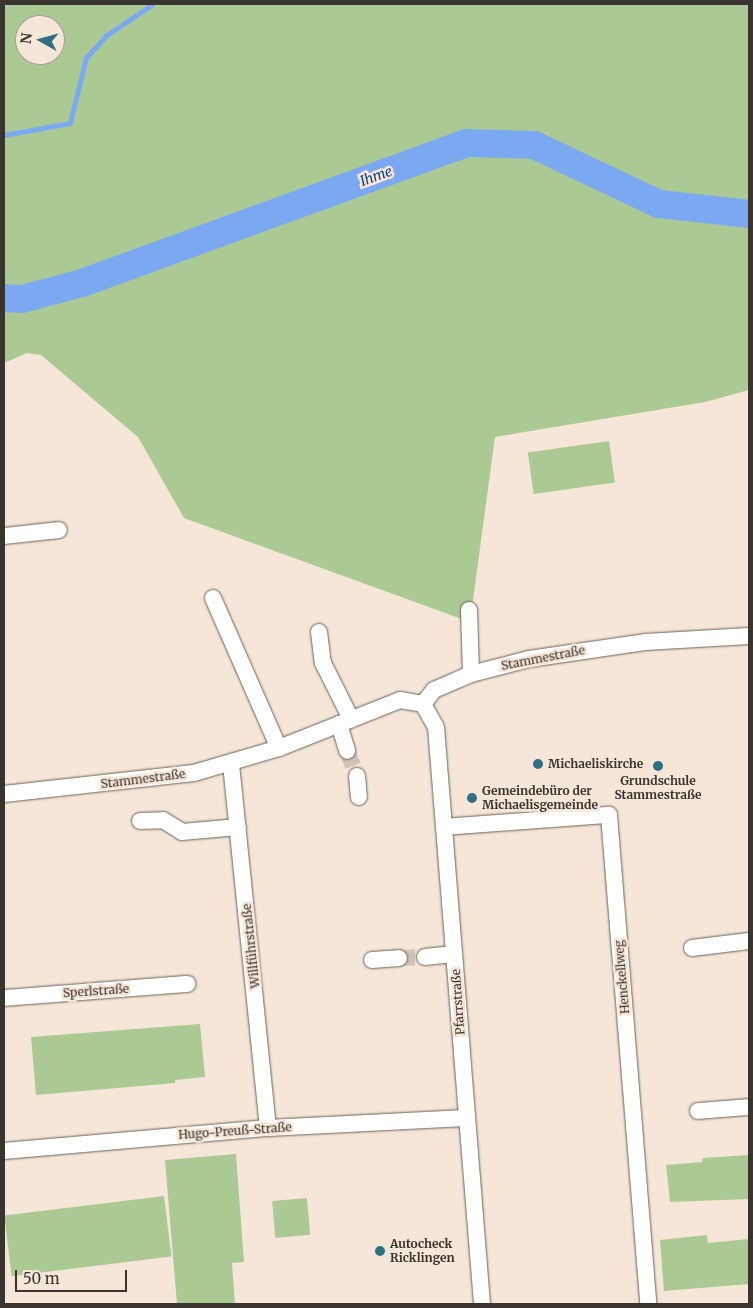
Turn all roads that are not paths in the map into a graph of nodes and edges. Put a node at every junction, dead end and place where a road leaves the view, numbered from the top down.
1 (59, 530) dead end
2 (4, 536) edge
3 (214, 598) dead end
4 (469, 610) dead end
5 (319, 632) dead end
6 (749, 636) edge
7 (471, 674) junction
8 (423, 704) junction
9 (345, 722) junction
10 (279, 748) junction
11 (347, 751) tunnel mouth
12 (231, 764) junction
13 (357, 776) tunnel mouth
14 (4, 794) edge
15 (359, 797) dead end
16 (140, 821) dead end
17 (238, 827) junction
18 (444, 827) junction
19 (749, 941) edge
20 (692, 948) dead end
21 (454, 954) junction
22 (425, 956) tunnel mouth
23 (399, 958) tunnel mouth
24 (372, 960) dead end
25 (187, 984) dead end
26 (4, 998) edge
27 (749, 1107) edge
28 (698, 1111) dead end
29 (466, 1118) junction
30 (268, 1128) junction
31 (4, 1151) edge
32 (482, 1304) edge
33 (648, 1304) edge

1 - 2 street
3 - 10 street
4 - 7 street
5 - 9 street
6 - 7 street, Stammestraße
7 - 8 street, Stammestraße
8 - 9 street, Stammestraße
8 - 18 street, Pfarrstraße
9 - 10 street, Stammestraße
9 - 11 street
10 - 12 street, Stammestraße
12 - 14 street, Stammestraße
12 - 17 street, Willführstraße
13 - 15 street
16 - 17 street
17 - 30 street, Willführstraße
18 - 21 street, Pfarrstraße
18 - 33 street, Henckellweg
19 - 20 street
21 - 22 street
21 - 29 street, Pfarrstraße
23 - 24 street
25 - 26 street, Sperlstraße
27 - 28 street
29 - 30 street, Hugo-Preuß-Straße
29 - 32 street, Pfarrstraße
30 - 31 street, Hugo-Preuß-Straße

